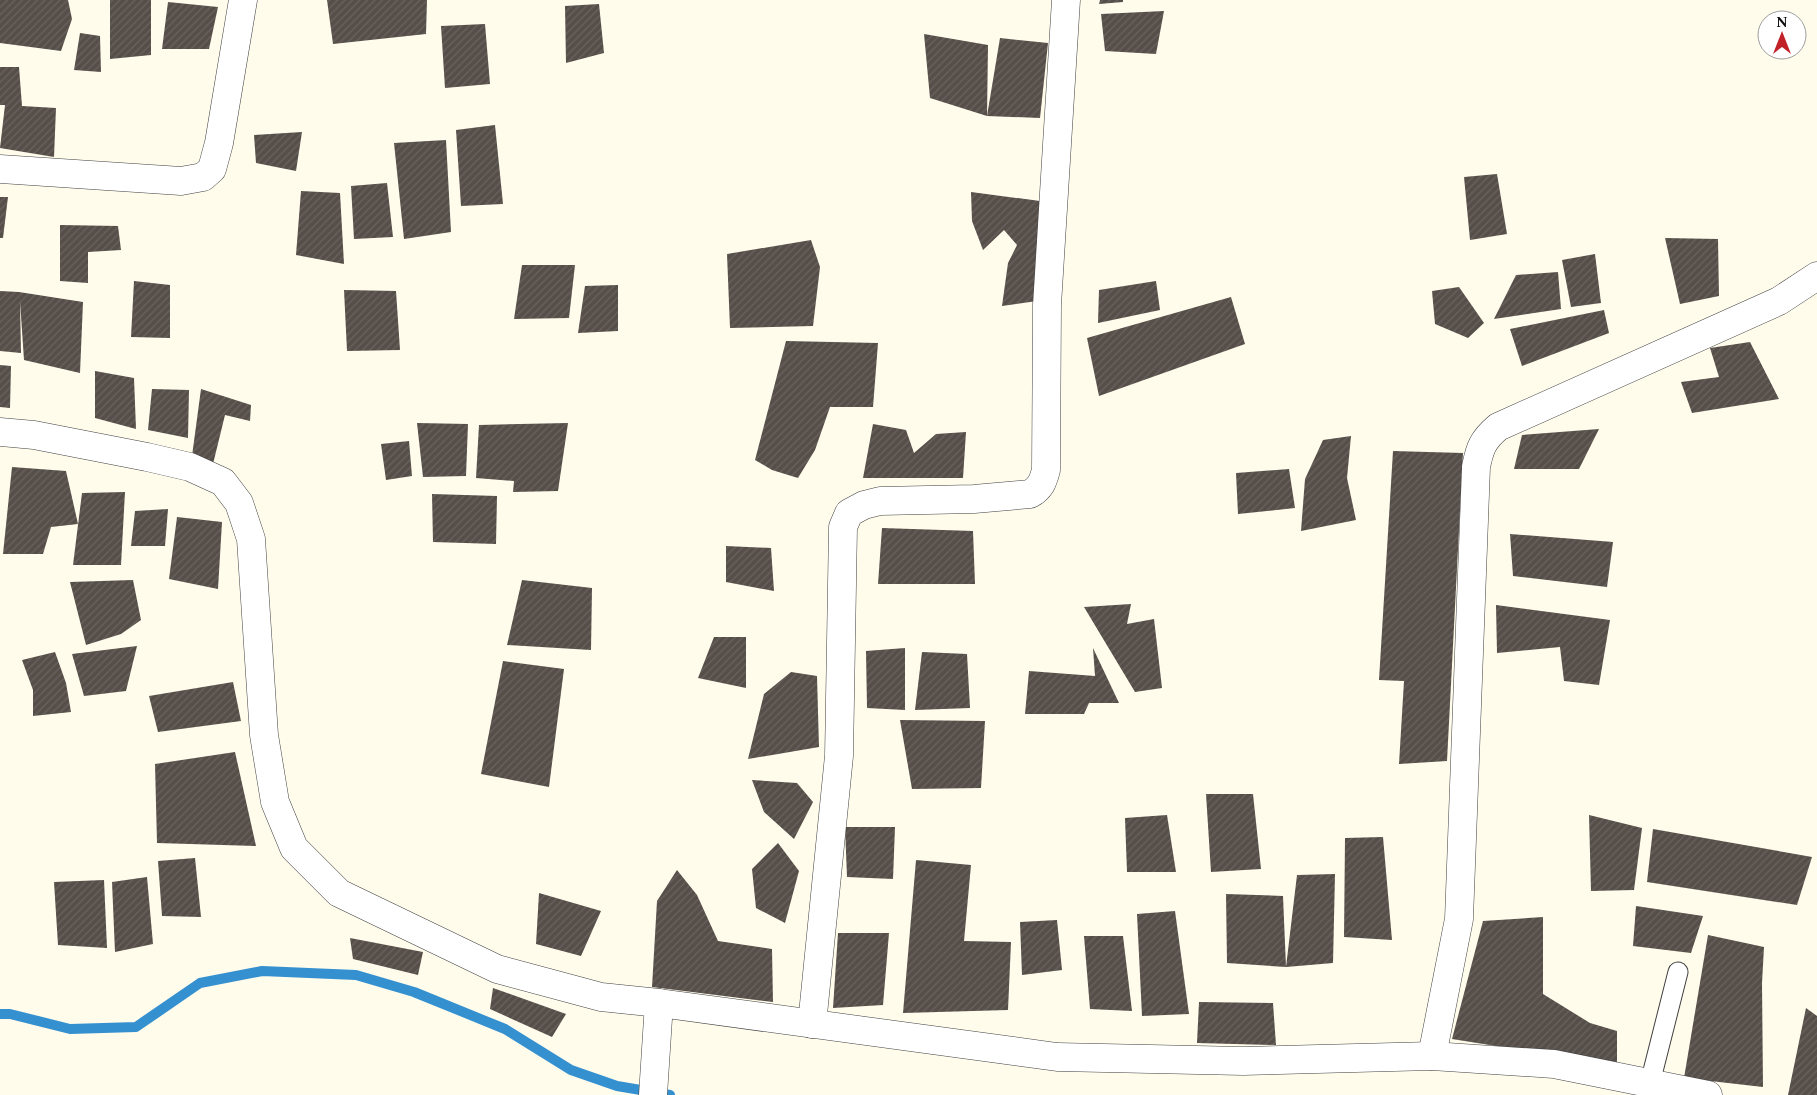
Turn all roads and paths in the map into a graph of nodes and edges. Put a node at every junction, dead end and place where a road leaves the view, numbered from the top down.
1 (243, 0) edge
2 (1066, 0) edge
3 (0, 169) edge
4 (1817, 276) edge
5 (0, 432) edge
6 (1678, 972) dead end
7 (659, 1003) junction
8 (812, 1024) junction
9 (1432, 1056) junction
10 (654, 1083) edge
11 (1650, 1083) junction
12 (1708, 1095) edge

1 - 3 street
2 - 8 street
4 - 9 street
5 - 7 street
6 - 11 lane
7 - 8 street
7 - 10 street
8 - 9 street
9 - 11 street
11 - 12 street

